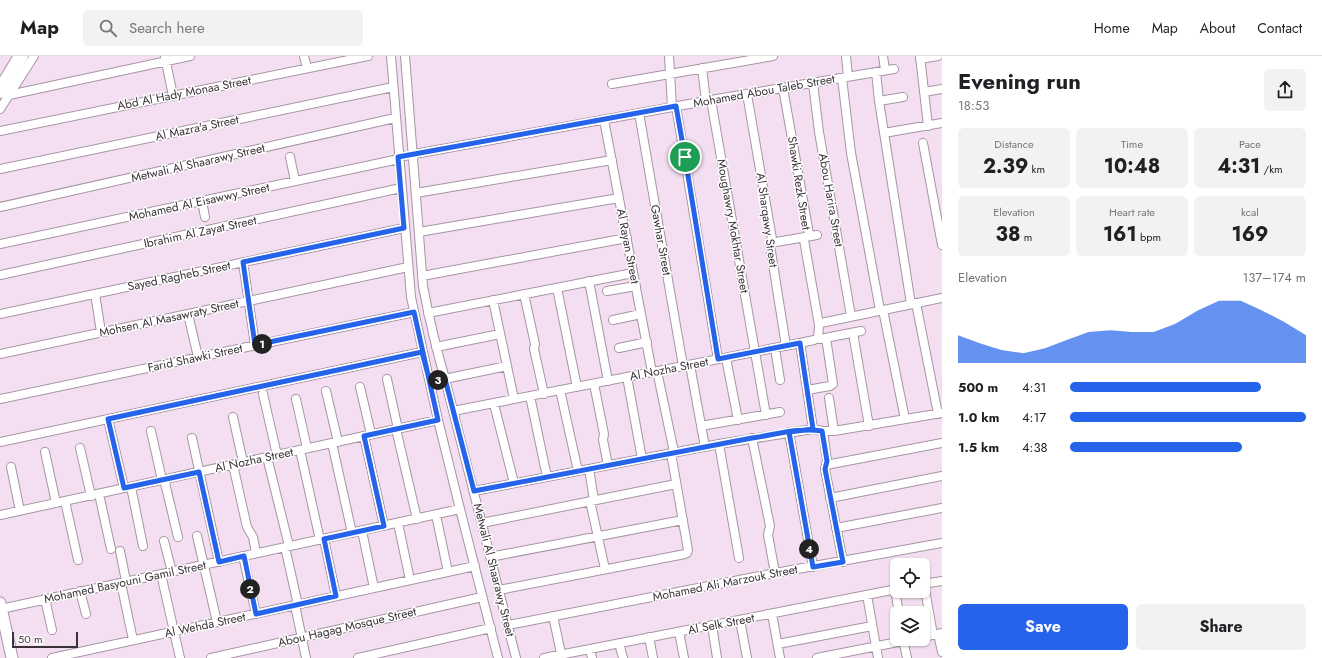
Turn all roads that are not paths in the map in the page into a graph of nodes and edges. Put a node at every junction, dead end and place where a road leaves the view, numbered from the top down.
1 (20, 56) edge
2 (34, 56) edge
3 (190, 56) edge
4 (304, 56) edge
5 (368, 56) edge
6 (391, 56) edge
7 (405, 56) edge
8 (669, 56) edge
9 (773, 56) edge
10 (846, 56) edge
11 (883, 56) edge
12 (938, 56) edge
13 (920, 58) edge
14 (165, 59) edge
15 (307, 68) junction
16 (702, 68) junction
17 (894, 69) dead end
18 (880, 71) junction
19 (670, 74) junction
20 (845, 77) junction
21 (813, 83) junction
22 (612, 84) dead end
23 (393, 87) junction
24 (783, 88) junction
25 (942, 89) edge
26 (924, 92) junction
27 (5, 93) edge
28 (747, 94) junction
29 (173, 96) junction
30 (903, 97) dead end
31 (709, 100) junction
32 (879, 101) junction
33 (674, 107) junction
34 (0, 108) edge
35 (639, 113) junction
36 (395, 118) junction
37 (604, 120) junction
38 (942, 123) edge
39 (928, 126) junction
40 (0, 131) edge
41 (884, 133) junction
42 (923, 143) dead end
43 (412, 154) junction
44 (290, 158) dead end
45 (398, 158) junction
46 (612, 160) junction
47 (0, 169) edge
48 (295, 181) junction
49 (401, 188) junction
50 (416, 194) junction
51 (619, 198) junction
52 (202, 201) junction
53 (0, 207) edge
54 (205, 216) dead end
55 (404, 228) junction
56 (419, 232) junction
57 (817, 235) dead end
58 (805, 237) junction
59 (627, 238) junction
60 (770, 243) junction
61 (0, 244) edge
62 (942, 245) edge
63 (243, 262) junction
64 (408, 267) junction
65 (633, 273) junction
66 (0, 275) edge
67 (422, 276) junction
68 (589, 281) junction
69 (636, 286) junction
70 (556, 288) junction
71 (607, 291) dead end
72 (95, 294) junction
73 (524, 294) junction
74 (942, 298) edge
75 (493, 300) junction
76 (249, 301) junction
77 (914, 304) junction
78 (881, 310) junction
79 (414, 312) junction
80 (428, 313) junction
81 (0, 314) edge
82 (188, 314) junction
83 (641, 314) junction
84 (851, 316) junction
85 (613, 320) dead end
86 (818, 325) junction
87 (101, 332) junction
88 (500, 334) junction
89 (822, 338) junction
90 (647, 342) junction
91 (800, 343) junction
92 (255, 345) junction
93 (786, 346) junction
94 (436, 347) junction
95 (619, 348) dead end
96 (775, 348) junction
97 (422, 352) junction
98 (755, 352) junction
99 (0, 354) edge
100 (198, 358) junction
101 (722, 359) junction
102 (687, 365) junction
103 (507, 366) junction
104 (655, 372) junction
105 (627, 377) junction
106 (387, 379) dead end
107 (445, 379) junction
108 (780, 380) dead end
109 (608, 381) junction
110 (430, 382) junction
111 (594, 384) junction
112 (360, 387) dead end
113 (577, 387) junction
114 (560, 390) junction
115 (807, 390) junction
116 (326, 391) dead end
117 (263, 394) dead end
118 (544, 394) junction
119 (530, 396) junction
120 (829, 398) dead end
121 (296, 399) dead end
122 (514, 399) junction
123 (0, 400) edge
124 (494, 404) junction
125 (453, 412) junction
126 (780, 412) dead end
127 (940, 413) edge
128 (766, 415) junction
129 (233, 417) dead end
130 (108, 419) junction
131 (905, 419) junction
132 (438, 420) junction
133 (738, 420) junction
134 (701, 426) junction
135 (869, 426) junction
136 (397, 429) junction
137 (813, 429) junction
138 (151, 431) dead end
139 (822, 431) junction
140 (834, 431) junction
141 (789, 432) junction
142 (368, 435) junction
143 (192, 438) dead end
144 (752, 438) junction
145 (0, 442) edge
146 (335, 442) junction
147 (942, 443) edge
148 (719, 444) junction
149 (705, 447) junction
150 (80, 448) dead end
151 (304, 449) junction
152 (45, 452) dead end
153 (672, 453) junction
154 (277, 455) junction
155 (267, 457) junction
156 (642, 459) junction
157 (243, 462) junction
158 (233, 464) junction
159 (608, 465) junction
160 (826, 465) junction
161 (11, 466) dead end
162 (589, 469) junction
163 (578, 471) junction
164 (199, 472) junction
165 (942, 476) edge
166 (547, 477) junction
167 (163, 480) junction
168 (514, 483) junction
169 (676, 484) junction
170 (127, 488) junction
171 (474, 491) junction
172 (99, 494) junction
173 (91, 496) junction
174 (830, 498) junction
175 (66, 501) junction
176 (592, 501) junction
177 (56, 503) junction
178 (942, 508) edge
179 (460, 509) junction
180 (20, 511) junction
181 (0, 515) edge
182 (436, 515) junction
183 (417, 519) junction
184 (683, 520) junction
185 (398, 523) junction
186 (482, 523) junction
187 (384, 526) junction
188 (836, 528) junction
189 (362, 531) junction
190 (352, 533) junction
191 (197, 536) dead end
192 (598, 536) junction
193 (178, 537) dead end
194 (322, 539) junction
195 (164, 541) dead end
196 (942, 543) edge
197 (143, 546) dead end
198 (287, 547) junction
199 (111, 549) dead end
200 (120, 551) dead end
201 (256, 553) junction
202 (244, 556) junction
203 (490, 557) junction
204 (739, 558) dead end
205 (78, 560) dead end
206 (219, 562) junction
207 (843, 562) junction
208 (204, 565) junction
209 (474, 566) junction
210 (813, 567) junction
211 (605, 570) junction
212 (172, 572) junction
213 (448, 572) junction
214 (775, 573) junction
215 (161, 574) junction
216 (410, 580) junction
217 (942, 581) edge
218 (124, 582) junction
219 (930, 583) edge
220 (374, 588) junction
221 (499, 590) junction
222 (80, 591) junction
223 (890, 591) edge
224 (867, 595) junction
225 (336, 596) junction
226 (482, 597) junction
227 (927, 598) edge
228 (45, 599) junction
229 (296, 605) junction
230 (1, 606) edge
231 (86, 614) dead end
232 (256, 614) junction
233 (772, 614) junction
234 (553, 616) junction
235 (740, 620) junction
236 (217, 622) junction
237 (508, 625) junction
238 (712, 625) junction
239 (872, 626) junction
240 (491, 628) junction
241 (52, 630) dead end
242 (174, 632) junction
243 (679, 632) junction
244 (938, 634) edge
245 (302, 637) junction
246 (649, 638) junction
247 (134, 640) junction
248 (619, 643) junction
249 (890, 643) edge
250 (778, 644) junction
251 (876, 646) junction
252 (904, 646) edge
253 (590, 649) junction
254 (942, 652) edge
255 (562, 656) edge
256 (838, 656) edge
257 (12, 658) edge
258 (52, 658) edge
259 (180, 658) edge
260 (211, 658) edge
261 (306, 658) edge
262 (358, 658) edge
263 (498, 658) edge
264 (516, 658) edge
265 (544, 658) edge
266 (592, 658) edge
267 (623, 658) edge
268 (653, 658) edge
269 (684, 658) edge
270 (717, 658) edge
271 (747, 658) edge
272 (780, 658) edge
273 (817, 658) edge
274 (878, 658) edge
275 (907, 658) edge

1 - 27 highway
2 - 27 street
3 - 14 street
4 - 15 street
5 - 15 street, Abd Al Hady Monaa Street
6 - 23 street, Metwali Al Shaarawy Street
7 - 43 street, Metwali Al Shaarawy Street
8 - 19 street
9 - 16 street
10 - 20 street
11 - 18 street
12 - 13 street
13 - 26 street
14 - 27 street
14 - 29 street
15 - 29 street, Abd Al Hady Monaa Street
16 - 19 street
16 - 31 street, Moughawry Mokhtar Street
17 - 18 street, Mohamed Abou Taleb Street
18 - 20 street, Mohamed Abou Taleb Street
18 - 32 street
19 - 22 street
19 - 33 street
20 - 21 street, Mohamed Abou Taleb Street
20 - 78 street
21 - 24 street, Mohamed Abou Taleb Street
21 - 84 street, Abou Harira Street
23 - 36 street, Metwali Al Shaarawy Street
23 - 47 street, Al Mazra'a Street
24 - 28 street, Mohamed Abou Taleb Street
24 - 58 street, Shawki Rezk Street
25 - 26 street
26 - 39 street
27 - 34 street
28 - 31 street, Mohamed Abou Taleb Street
28 - 60 street, Al Sharqawy Street
29 - 40 street, Abd Al Hady Monaa Street
30 - 32 street
31 - 33 street, Mohamed Abou Taleb Street
31 - 98 street, Moughawry Mokhtar Street
32 - 41 street
33 - 35 street, Mohamed Abou Taleb Street
33 - 101 street
35 - 37 street, Mohamed Abou Taleb Street
35 - 102 street, Gawhar Street
36 - 45 street, Metwali Al Shaarawy Street
36 - 53 street, Metwali Al Shaarawy Street
37 - 43 street, Mohamed Abou Taleb Street
37 - 46 street, Al Rayan Street
38 - 39 street
39 - 41 street
41 - 77 street
42 - 62 street
43 - 45 street, Mohamed Abou Taleb Street
43 - 50 street, Metwali Al Shaarawy Street
44 - 48 street
45 - 48 street, Mohamed Al Eisawwy Street
45 - 49 street, Metwali Al Shaarawy Street
46 - 50 street
46 - 51 street, Al Rayan Street
48 - 52 street, Mohamed Al Eisawwy Street
49 - 55 street, Metwali Al Shaarawy Street
49 - 66 street, Ibrahim Al Zayat Street
50 - 56 street, Metwali Al Shaarawy Street
51 - 56 street
51 - 59 street, Al Rayan Street
52 - 54 street
52 - 61 street, Mohamed Al Eisawwy Street
55 - 63 street, Sayed Ragheb Street
55 - 64 street, Metwali Al Shaarawy Street
56 - 67 street, Metwali Al Shaarawy Street
57 - 58 street
58 - 60 street
58 - 86 street, Shawki Rezk Street
59 - 65 street, Al Rayan Street
59 - 67 street
60 - 93 street, Al Sharqawy Street
63 - 72 street, Sayed Ragheb Street
63 - 76 street
64 - 76 street, Mohsen Al Masawraty Street
64 - 79 street, Metwali Al Shaarawy Street
65 - 68 street
65 - 69 street, Al Rayan Street
67 - 80 street, Metwali Al Shaarawy Street
68 - 70 street
68 - 109 street
69 - 71 street
69 - 83 street, Al Rayan Street
70 - 73 street
70 - 113 street
72 - 81 street, Sayed Ragheb Street
72 - 87 street
73 - 75 street
73 - 118 street
74 - 77 street
75 - 80 street
75 - 88 street
76 - 82 street, Mohsen Al Masawraty Street
76 - 92 street
77 - 78 street
77 - 127 street
78 - 84 street
78 - 131 street
79 - 92 street, Farid Shawki Street
79 - 97 street, Metwali Al Shaarawy Street
80 - 94 street, Metwali Al Shaarawy Street
82 - 87 street, Mohsen Al Masawraty Street
82 - 100 street
83 - 85 street
83 - 90 street, Al Rayan Street
84 - 86 street
86 - 89 street
87 - 99 street, Mohsen Al Masawraty Street
88 - 94 street
88 - 103 street
89 - 91 street, Al Nozha Street
89 - 115 street
89 - 135 street, Al Nozha Street
90 - 95 street
90 - 104 street, Al Rayan Street
91 - 93 street, Al Nozha Street
91 - 115 street
92 - 100 street, Farid Shawki Street
93 - 96 street, Al Nozha Street
94 - 107 street, Metwali Al Shaarawy Street
96 - 98 street, Al Nozha Street
96 - 108 street
97 - 110 street, Metwali Al Shaarawy Street
97 - 130 street
98 - 101 street, Al Nozha Street
98 - 128 street, Moughawry Mokhtar Street
100 - 123 street, Farid Shawki Street
101 - 102 street, Al Nozha Street
101 - 133 street
102 - 104 street, Al Nozha Street
102 - 134 street, Gawhar Street
103 - 107 street
103 - 122 street
104 - 105 street, Al Nozha Street
104 - 153 street, Al Rayan Street
105 - 109 street, Al Nozha Street
105 - 156 street
106 - 136 street
107 - 110 street
107 - 125 street, Metwali Al Shaarawy Street
109 - 111 street, Al Nozha Street
110 - 132 street, Metwali Al Shaarawy Street
111 - 113 street, Al Nozha Street
111 - 159 street
112 - 142 street
113 - 114 street, Al Nozha Street
114 - 118 street, Al Nozha Street
114 - 163 street
115 - 137 street
116 - 146 street
117 - 154 street
118 - 119 street, Al Nozha Street
119 - 122 street, Al Nozha Street
119 - 166 street
120 - 140 street
121 - 151 street
122 - 124 street, Al Nozha Street
124 - 125 street, Al Nozha Street
124 - 168 street
125 - 171 street, Metwali Al Shaarawy Street
126 - 128 street
127 - 131 street
128 - 133 street
129 - 157 street
130 - 145 street
130 - 170 street
131 - 135 street
132 - 136 street, Al Nozha Street
132 - 179 street, Metwali Al Shaarawy Street
133 - 134 street
134 - 149 street, Gawhar Street
135 - 140 street
136 - 142 street, Al Nozha Street
136 - 183 street
137 - 139 street
137 - 141 street
138 - 167 street
139 - 140 street
139 - 160 street
141 - 144 street
141 - 210 street
142 - 146 street, Al Nozha Street
142 - 187 street
143 - 164 street
144 - 148 street
144 - 214 street
146 - 151 street, Al Nozha Street
146 - 190 street
147 - 160 street
148 - 149 street
148 - 204 street
149 - 153 street
150 - 173 street
151 - 154 street, Al Nozha Street
151 - 194 street
152 - 177 street
153 - 156 street
153 - 169 street, Al Rayan Street
154 - 155 street, Al Nozha Street
155 - 157 street, Al Nozha Street
155 - 198 street
156 - 159 street
157 - 158 street, Al Nozha Street
158 - 164 street, Al Nozha Street
158 - 201 street
159 - 162 street
160 - 174 street
161 - 180 street
162 - 163 street
162 - 176 street
163 - 166 street
164 - 167 street, Al Nozha Street
164 - 206 street
165 - 174 street
166 - 168 street
167 - 170 street, Al Nozha Street
167 - 193 street
168 - 171 street
169 - 176 street
169 - 184 street, Al Rayan Street
170 - 172 street, Al Nozha Street
170 - 197 street
171 - 186 street, Metwali Al Shaarawy Street
172 - 173 street, Al Nozha Street
172 - 199 street
173 - 175 street, Al Nozha Street
174 - 188 street
175 - 177 street, Al Nozha Street
175 - 205 street
176 - 186 street
176 - 192 street
177 - 180 street, Al Nozha Street
178 - 188 street
179 - 182 street, Mohamed Basyouni Gamil Street
179 - 209 street, Metwali Al Shaarawy Street
180 - 181 street, Al Nozha Street
182 - 183 street, Mohamed Basyouni Gamil Street
182 - 213 street
183 - 185 street, Mohamed Basyouni Gamil Street
184 - 192 street
184 - 211 street, Al Rayan Street
185 - 187 street, Mohamed Basyouni Gamil Street
185 - 216 street
186 - 203 street, Metwali Al Shaarawy Street
187 - 189 street, Mohamed Basyouni Gamil Street
188 - 207 street
189 - 190 street, Mohamed Basyouni Gamil Street
189 - 220 street
190 - 194 street, Mohamed Basyouni Gamil Street
191 - 208 street
192 - 203 street
192 - 211 street
194 - 198 street, Mohamed Basyouni Gamil Street
194 - 225 street
195 - 212 street
196 - 207 street, Mohamed Ali Marzouk Street
198 - 201 street, Mohamed Basyouni Gamil Street
198 - 229 street
200 - 218 street
201 - 202 street, Mohamed Basyouni Gamil Street
202 - 206 street, Mohamed Basyouni Gamil Street
202 - 232 street
203 - 221 street, Metwali Al Shaarawy Street
206 - 208 street, Mohamed Basyouni Gamil Street
207 - 210 street, Mohamed Ali Marzouk Street
208 - 212 street, Mohamed Basyouni Gamil Street
208 - 236 street
209 - 213 street, Al Wehda Street
209 - 226 street, Metwali Al Shaarawy Street
210 - 214 street, Mohamed Ali Marzouk Street
211 - 221 street
212 - 215 street, Mohamed Basyouni Gamil Street
213 - 216 street, Al Wehda Street
214 - 234 street, Mohamed Ali Marzouk Street
215 - 218 street, Mohamed Basyouni Gamil Street
215 - 242 street
216 - 220 street, Al Wehda Street
217 - 219 street
218 - 222 street, Mohamed Basyouni Gamil Street
218 - 247 street
220 - 225 street, Al Wehda Street
221 - 237 street, Metwali Al Shaarawy Street
222 - 228 street, Mohamed Basyouni Gamil Street
222 - 231 street
223 - 224 street, Al Selk Street
224 - 233 street, Al Selk Street
224 - 239 street
225 - 229 street, Al Wehda Street
226 - 240 street, Metwali Al Shaarawy Street
226 - 245 street, Abou Hagag Mosque Street
227 - 244 street
228 - 230 street, Mohamed Basyouni Gamil Street
228 - 241 street
229 - 232 street, Al Wehda Street
229 - 245 street
230 - 257 main road
232 - 236 street, Al Wehda Street
233 - 235 street, Al Selk Street
233 - 250 street
234 - 237 street, Mohamed Ali Marzouk Street
234 - 255 street
235 - 238 street, Al Selk Street
235 - 271 street
236 - 242 street, Al Wehda Street
237 - 264 street, Metwali Al Shaarawy Street
238 - 243 street, Al Selk Street
238 - 270 street
239 - 250 street
239 - 251 street
240 - 262 street
240 - 263 street, Metwali Al Shaarawy Street
242 - 247 street, Al Wehda Street
242 - 259 street
243 - 246 street, Al Selk Street
243 - 269 street
244 - 254 street
245 - 260 street, Abou Hagag Mosque Street
245 - 261 street
246 - 248 street, Al Selk Street
246 - 268 street
247 - 258 street, Al Wehda Street
248 - 253 street, Al Selk Street
248 - 267 street
249 - 251 street
250 - 272 street
251 - 256 street
251 - 274 street
252 - 275 street
253 - 255 street, Al Selk Street
253 - 266 street
255 - 265 street, Al Selk Street
256 - 273 street

